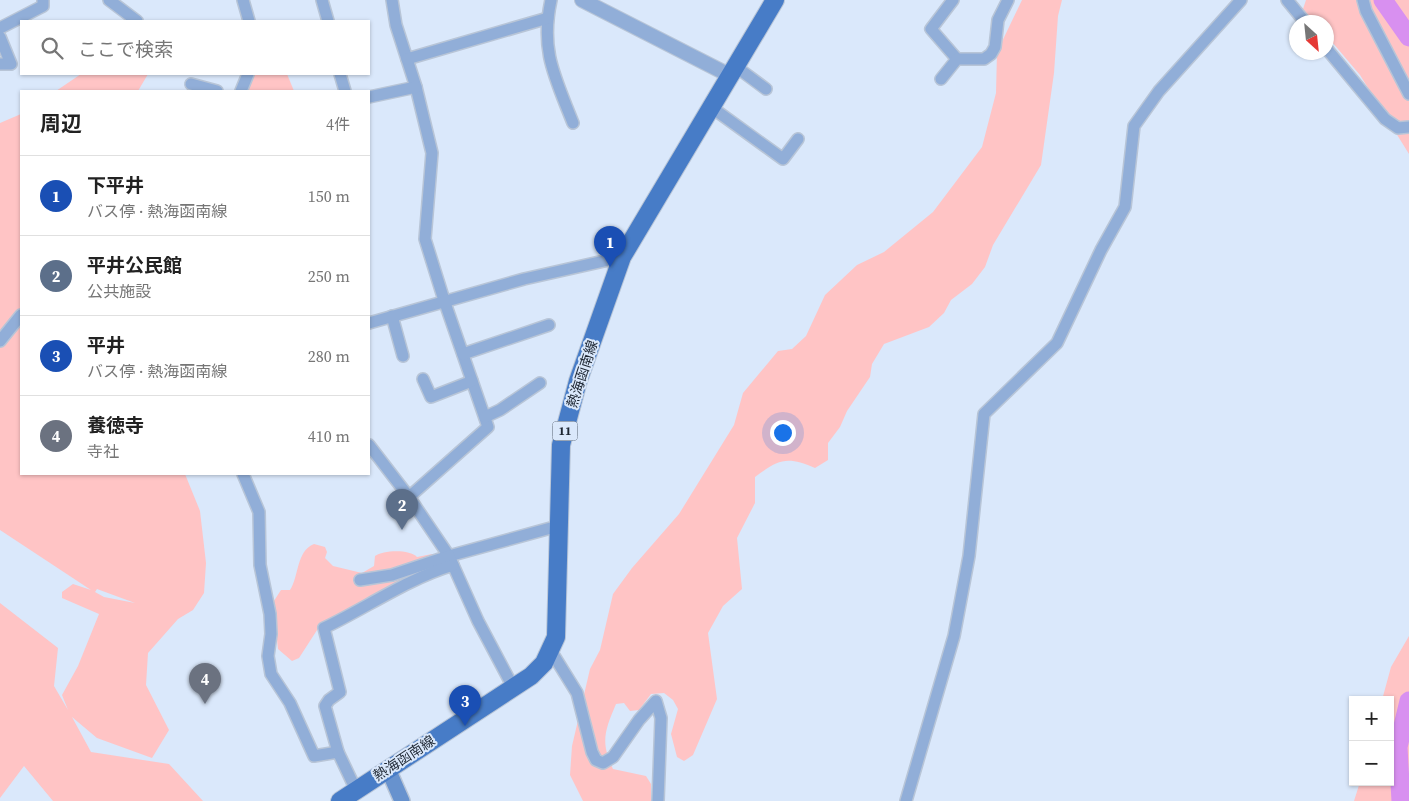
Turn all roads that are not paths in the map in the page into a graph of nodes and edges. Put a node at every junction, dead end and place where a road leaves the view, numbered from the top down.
1 (43, 0) edge
2 (109, 0) edge
3 (243, 0) edge
4 (322, 0) edge
5 (392, 0) edge
6 (551, 0) edge
7 (775, 0) edge
8 (953, 0) edge
9 (1008, 0) edge
10 (1241, 0) edge
11 (1287, 0) edge
12 (1363, 0) edge
13 (593, 2) edge
14 (1299, 15) edge
15 (548, 18) junction
16 (136, 20) edge
17 (248, 20) edge
18 (328, 20) edge
19 (0, 28) edge
20 (0, 37) edge
21 (1334, 58) edge
22 (957, 59) junction
23 (407, 60) junction
24 (0, 64) edge
25 (732, 71) junction
26 (248, 75) edge
27 (340, 75) edge
28 (941, 79) dead end
29 (190, 83) edge
30 (416, 86) junction
31 (766, 89) dead end
32 (214, 90) edge
33 (241, 90) edge
34 (345, 90) edge
35 (1409, 94) edge
36 (370, 97) edge
37 (711, 107) junction
38 (572, 123) dead end
39 (1409, 127) edge
40 (798, 139) dead end
41 (622, 257) junction
42 (444, 300) junction
43 (20, 316) edge
44 (392, 316) junction
45 (370, 323) edge
46 (549, 325) dead end
47 (0, 341) edge
48 (463, 354) junction
49 (403, 356) dead end
50 (423, 379) dead end
51 (472, 381) junction
52 (540, 383) dead end
53 (485, 417) junction
54 (370, 446) edge
55 (243, 475) edge
56 (410, 497) junction
57 (558, 526) junction
58 (451, 560) junction
59 (360, 580) dead end
60 (551, 651) junction
61 (513, 687) junction
62 (338, 752) junction
63 (388, 769) junction
64 (356, 790) junction
65 (340, 801) edge
66 (402, 801) edge
67 (658, 801) edge
68 (906, 801) edge

1 - 19 street
2 - 16 street
3 - 17 street
4 - 18 street
5 - 23 street
6 - 15 street
7 - 25 main road, 熱海函南線 / 11
8 - 22 street
9 - 22 street
10 - 68 street
11 - 14 street
12 - 35 street
13 - 25 street
15 - 23 street
15 - 38 street
20 - 24 street
21 - 39 street
22 - 28 street
23 - 30 street
25 - 31 street
25 - 37 main road, 熱海函南線 / 11
26 - 33 street
27 - 34 street
29 - 32 street
30 - 36 street
30 - 42 street
37 - 40 street
37 - 41 main road, 熱海函南線 / 11
41 - 42 street
41 - 57 main road, 熱海函南線 / 11
42 - 44 street
42 - 48 street
43 - 47 street
44 - 45 street
44 - 49 street
46 - 48 street
48 - 51 street
50 - 51 street
51 - 53 street
52 - 53 street
53 - 56 street
54 - 56 street
55 - 62 street
56 - 58 street
57 - 58 street
57 - 60 main road, 熱海函南線 / 11
58 - 59 street
58 - 61 street
58 - 62 street
60 - 61 main road, 熱海函南線 / 11
60 - 67 street
61 - 63 main road, 熱海函南線 / 11
62 - 64 street
63 - 64 main road, 熱海函南線 / 11
63 - 66 main road
64 - 65 main road, 熱海函南線 / 11

